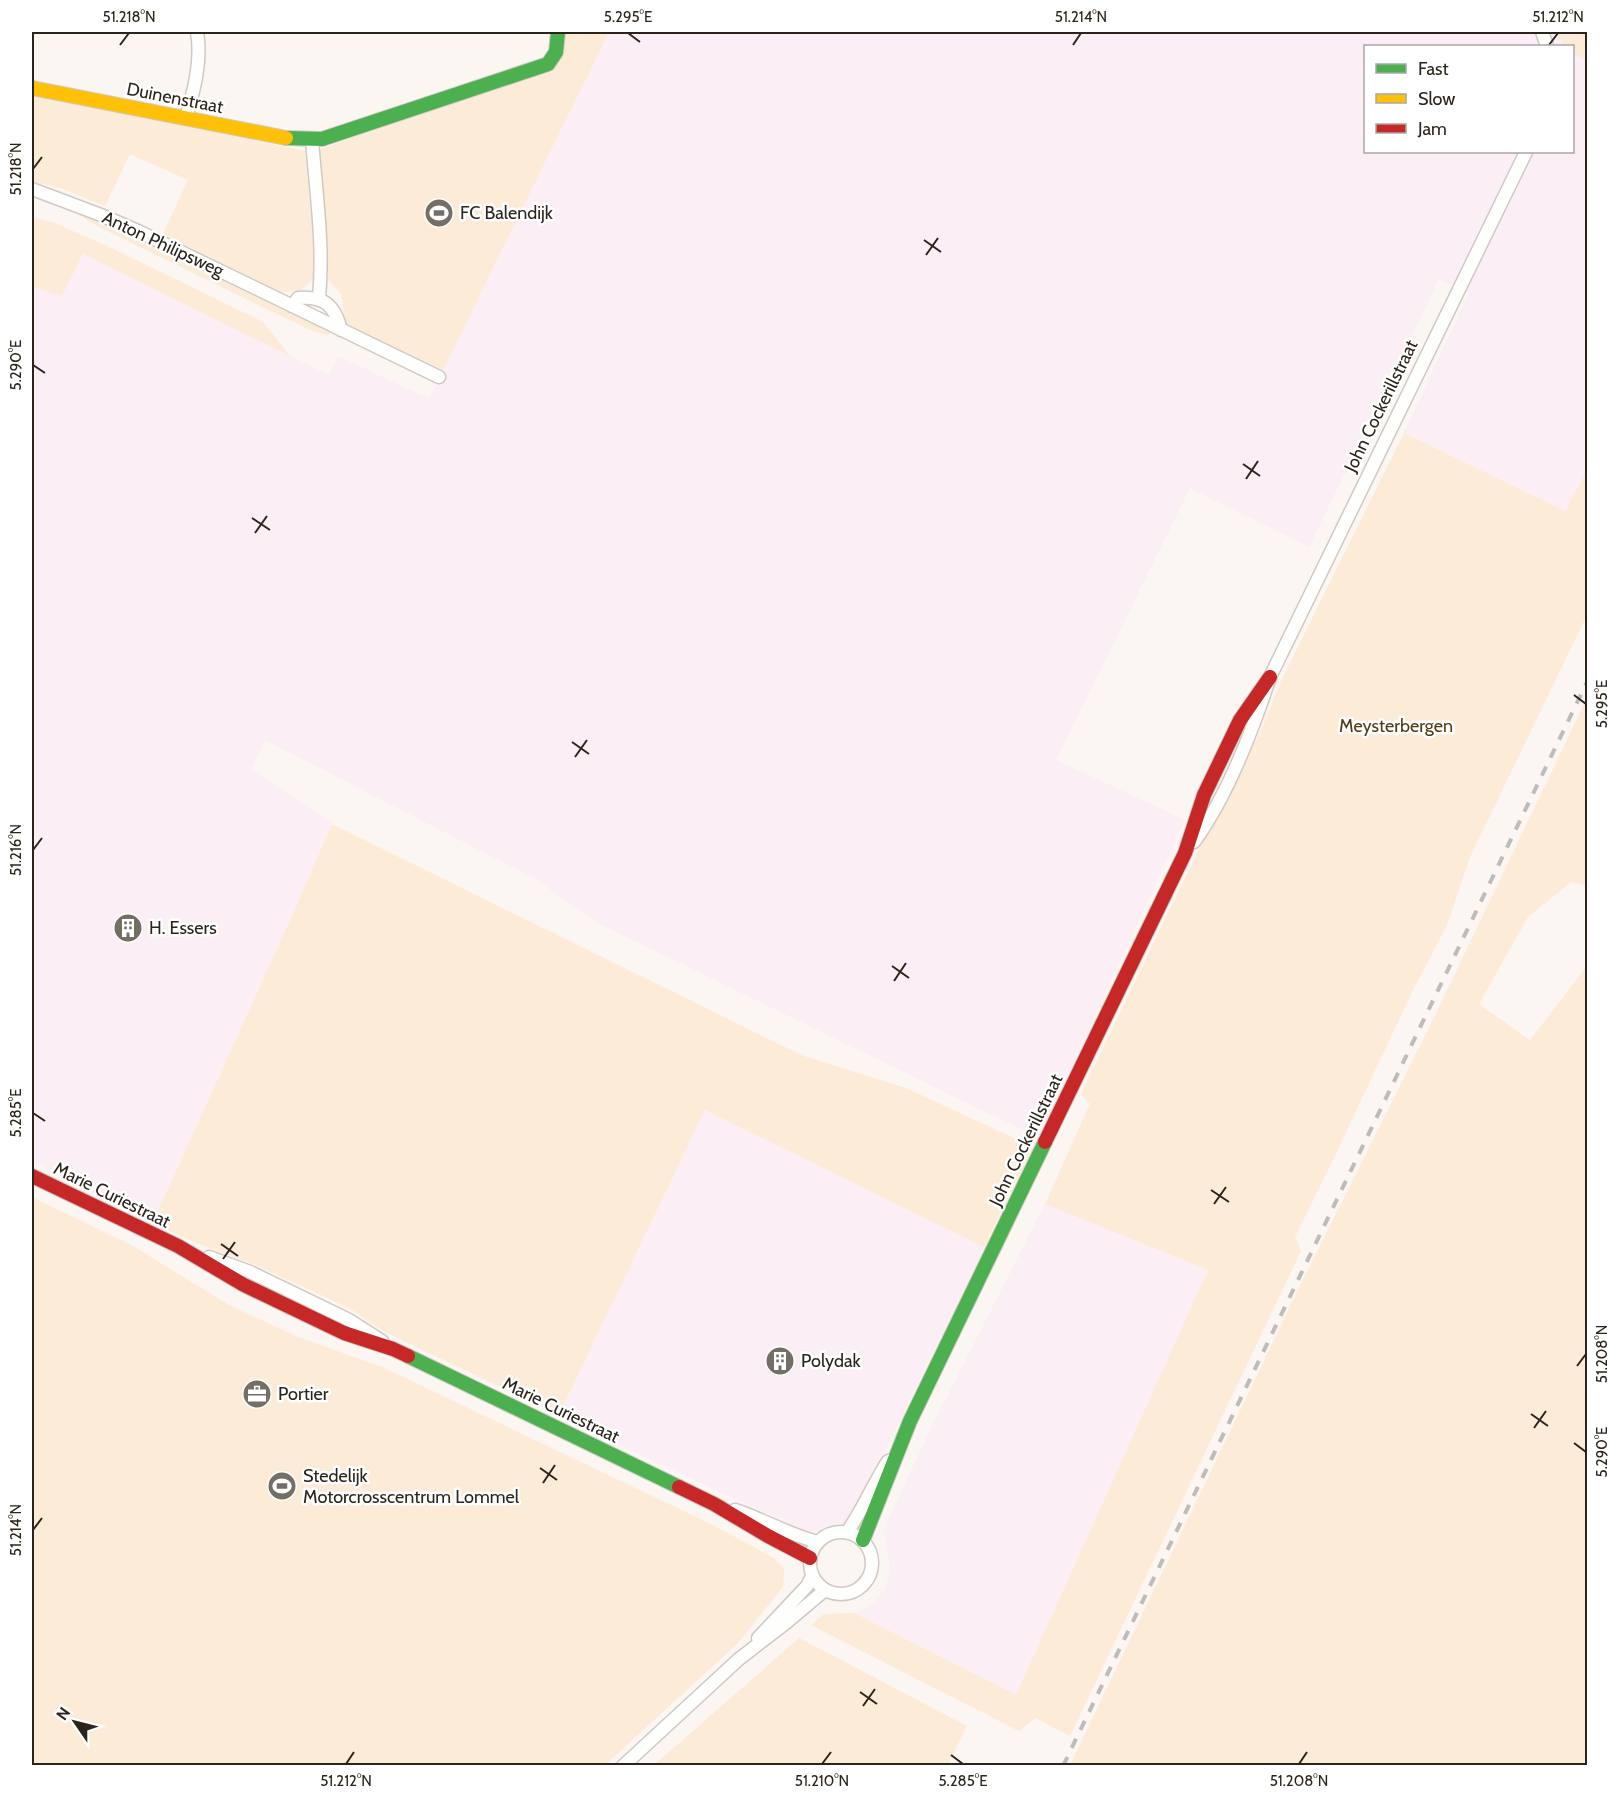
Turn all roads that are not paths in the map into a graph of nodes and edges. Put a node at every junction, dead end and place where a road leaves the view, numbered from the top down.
1 (197, 32) edge
2 (558, 32) edge
3 (32, 88) edge
4 (186, 118) junction
5 (312, 140) junction
6 (1526, 153) edge
7 (32, 189) edge
8 (319, 298) junction
9 (292, 306) junction
10 (341, 330) junction
11 (439, 377) dead end
12 (1270, 677) joint
13 (32, 1176) edge
14 (900, 1443) junction
15 (714, 1503) junction
16 (847, 1532) junction
17 (863, 1540) junction
18 (818, 1542) junction
19 (810, 1558) junction
20 (812, 1576) junction
21 (825, 1590) junction
22 (739, 1659) junction
23 (622, 1766) edge

1 - 4 street
2 - 5 street, Duinenstraat
3 - 4 street, Duinenstraat
4 - 5 street, Duinenstraat
5 - 8 street
6 - 12 street, John Cockerillstraat
7 - 9 street, Anton Philipsweg
8 - 9 street
8 - 10 street
9 - 10 street, Anton Philipsweg
10 - 11 street, Anton Philipsweg
12 - 14 street, John Cockerillstraat
13 - 15 street, Marie Curiestraat
14 - 16 street, John Cockerillstraat
14 - 17 street, John Cockerillstraat
15 - 18 street
15 - 19 street, Marie Curiestraat
16 - 17 street
16 - 18 street
17 - 21 street
18 - 19 street
19 - 20 street
20 - 21 street
20 - 22 street
21 - 22 street
22 - 23 street

